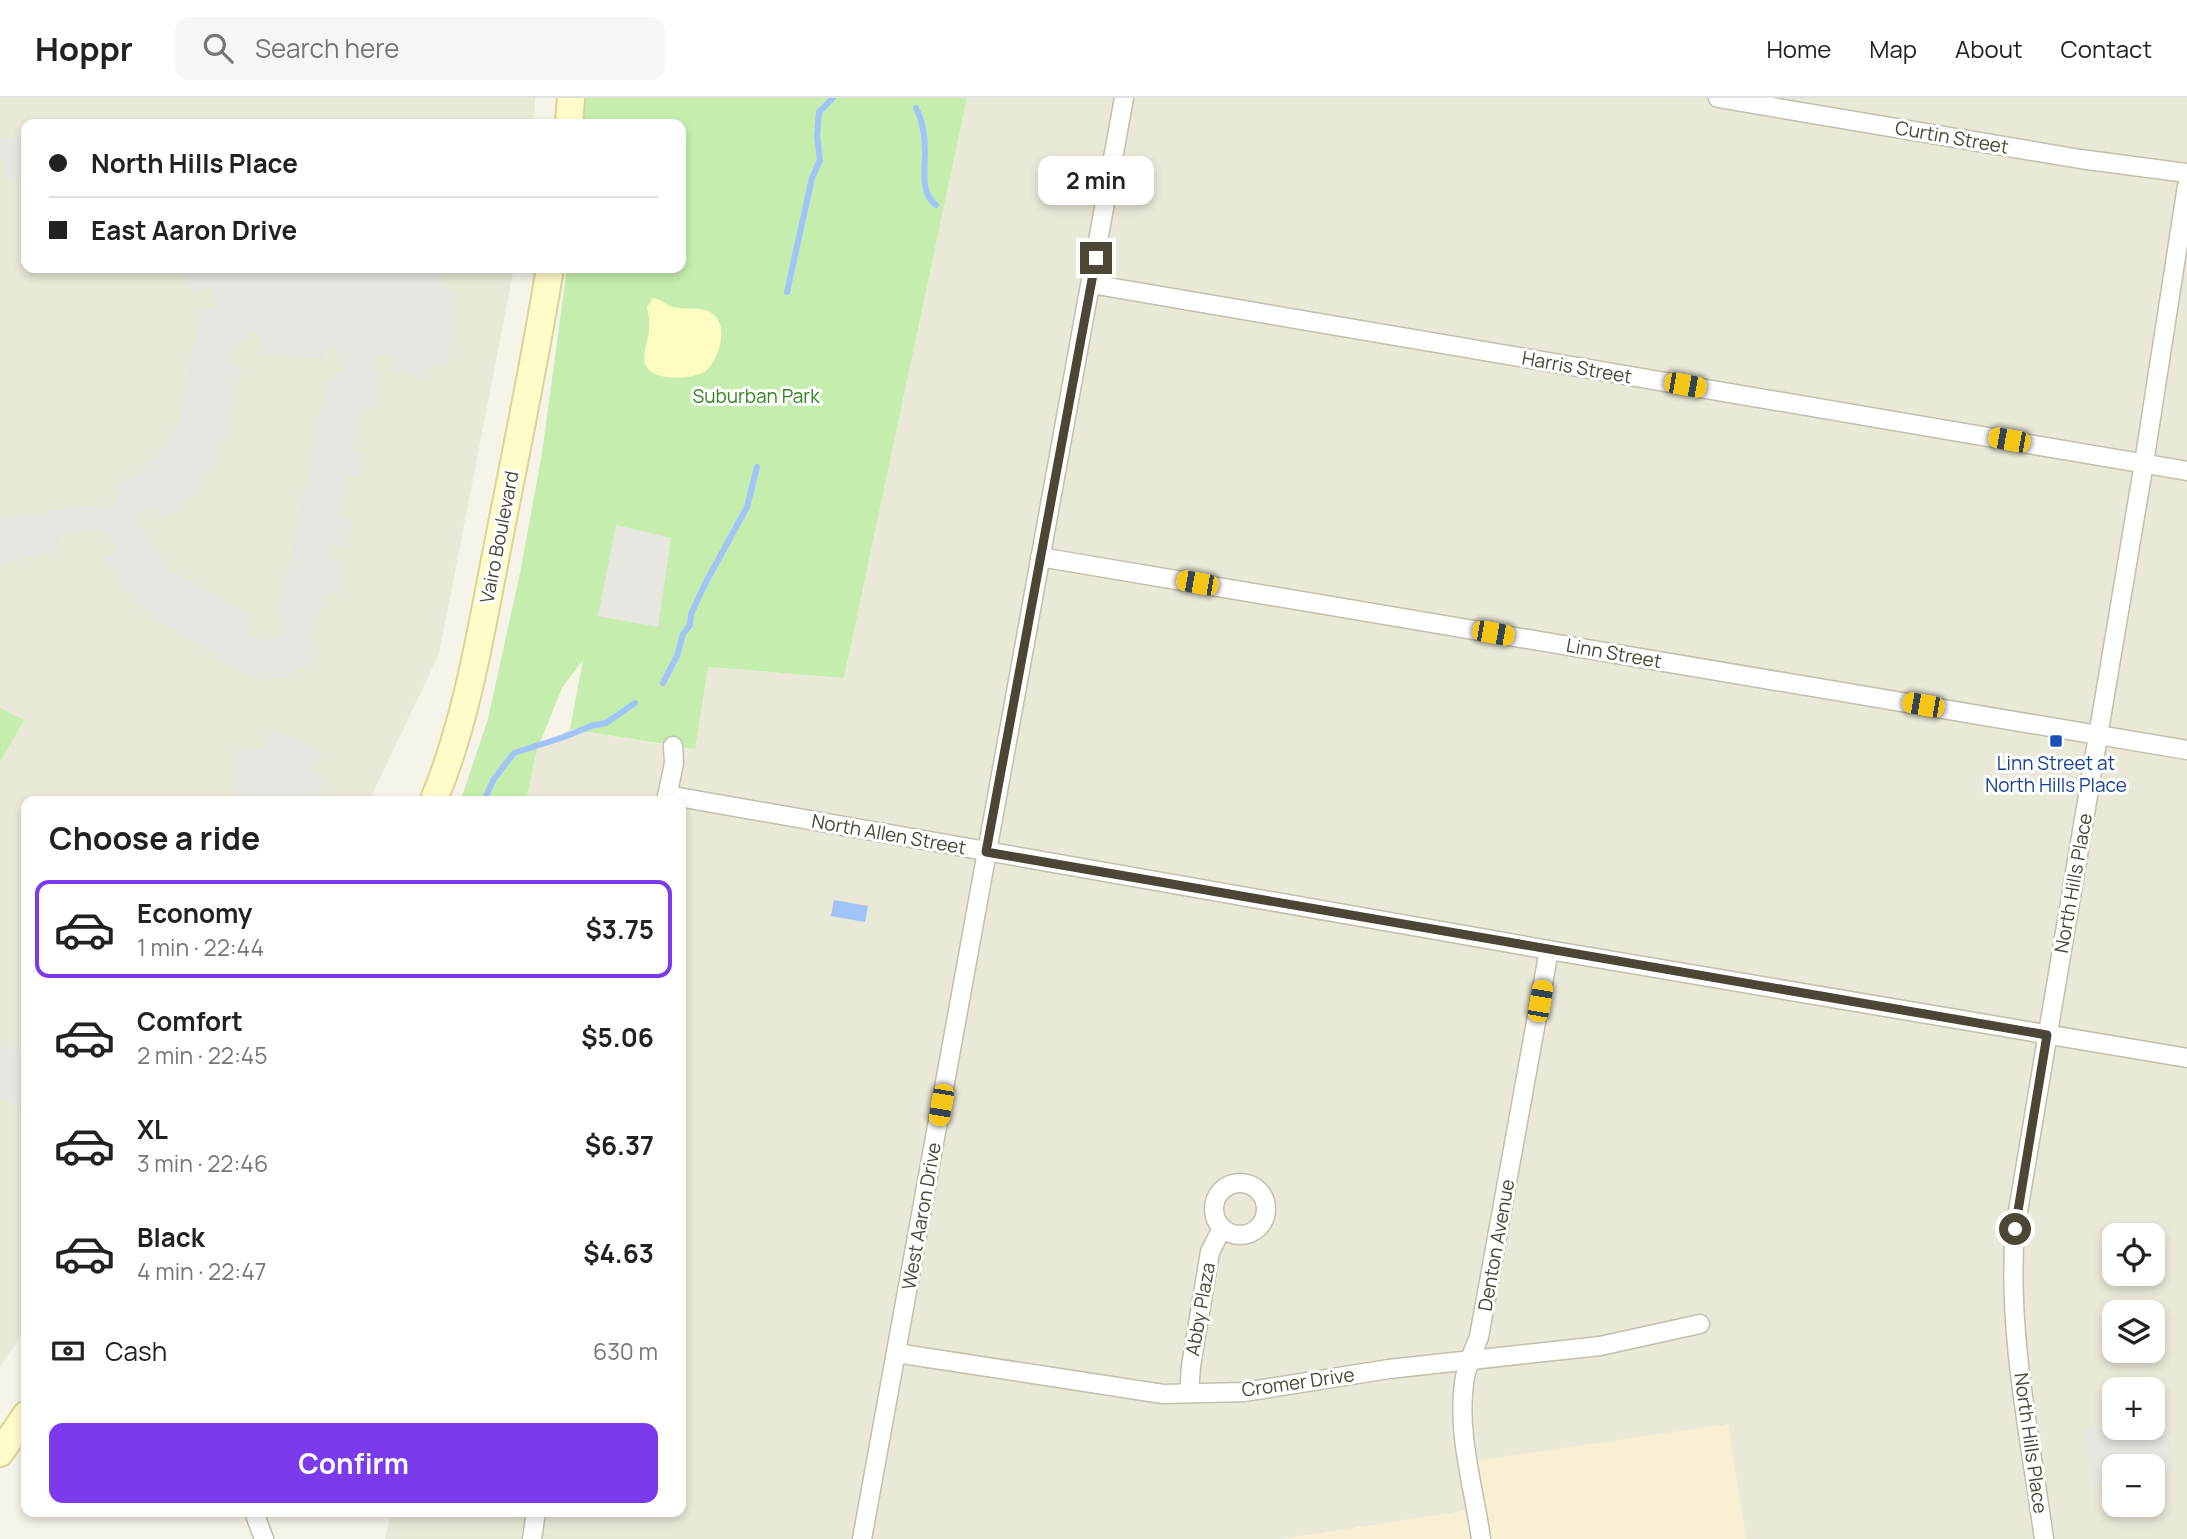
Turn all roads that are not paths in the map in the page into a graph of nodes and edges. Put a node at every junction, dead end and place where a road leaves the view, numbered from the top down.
1 (570, 98) edge
2 (1124, 98) edge
3 (1718, 98) edge
4 (569, 119) edge
5 (2187, 173) edge
6 (2187, 186) edge
7 (549, 273) edge
8 (1091, 284) junction
9 (2144, 463) junction
10 (2187, 471) edge
11 (1040, 557) junction
12 (2098, 734) junction
13 (673, 746) dead end
14 (2187, 750) edge
15 (435, 796) edge
16 (667, 796) edge
17 (686, 801) edge
18 (986, 852) junction
19 (1549, 950) junction
20 (2047, 1035) junction
21 (2187, 1058) edge
22 (1222, 1228) dead end
23 (1700, 1324) dead end
24 (896, 1353) junction
25 (1469, 1361) junction
26 (1189, 1393) junction
27 (21, 1422) edge
28 (0, 1453) edge
29 (256, 1517) edge
30 (535, 1517) edge
31 (264, 1539) edge
32 (532, 1539) edge
33 (862, 1539) edge
34 (1481, 1539) edge
35 (2044, 1539) edge

1 - 4 street
2 - 8 street, West Aaron Drive
3 - 5 street, Curtin Street
6 - 9 street, North Hills Place
7 - 15 street, Vairo Boulevard
8 - 9 street, Harris Street
8 - 11 street, West Aaron Drive
9 - 10 street, Harris Street
9 - 12 street, North Hills Place
11 - 12 street, Linn Street
11 - 18 street, West Aaron Drive
12 - 14 street, Linn Street
12 - 20 street, North Hills Place
13 - 16 street
17 - 18 street, North Allen Street
18 - 19 street, North Allen Street
18 - 24 street, West Aaron Drive
19 - 20 street, North Allen Street
19 - 25 street, Denton Avenue
20 - 21 street, North Allen Street
20 - 35 street, North Hills Place
22 - 26 street, Abby Plaza
23 - 25 street, Cromer Drive
24 - 26 street, Cromer Drive
24 - 33 street, West Aaron Drive
25 - 26 street, Cromer Drive
25 - 34 street, Denton Avenue
27 - 28 street
29 - 31 street
30 - 32 street

